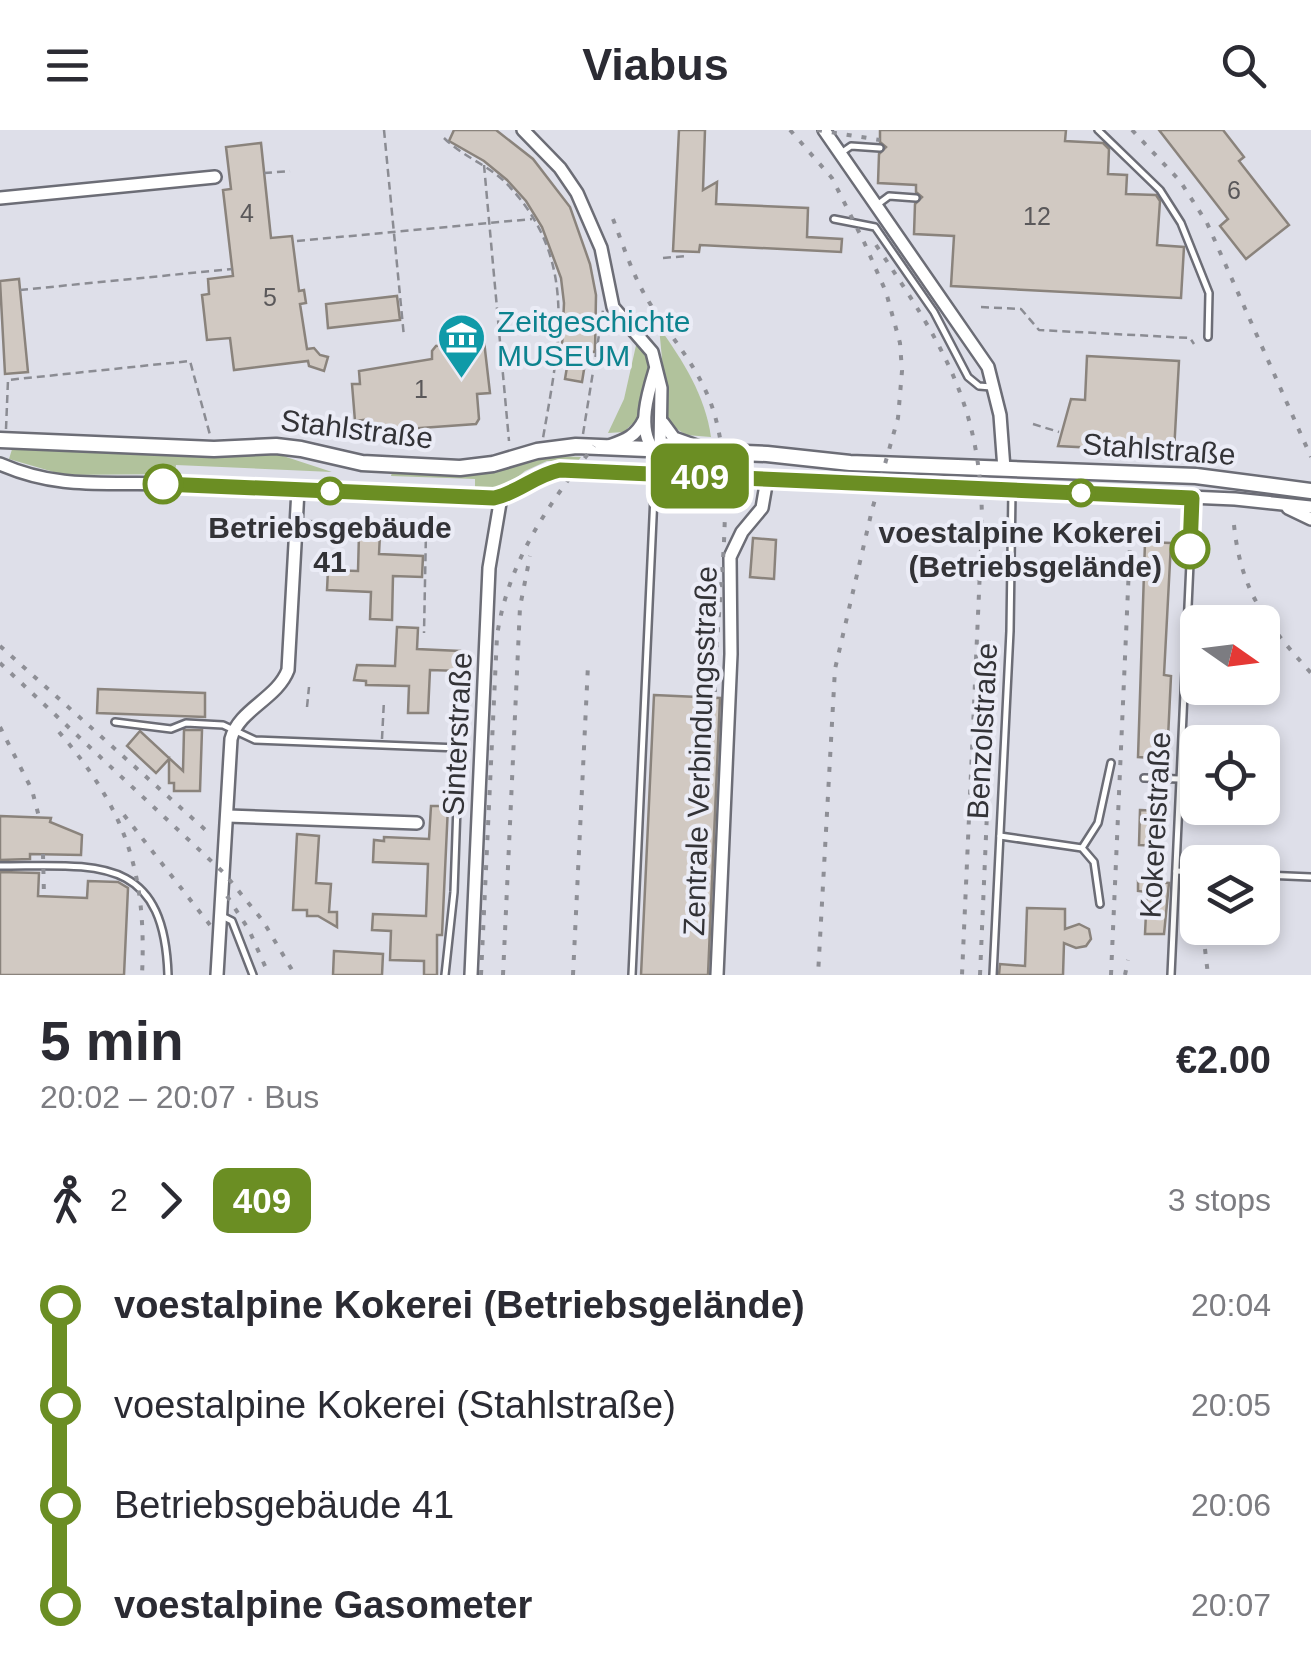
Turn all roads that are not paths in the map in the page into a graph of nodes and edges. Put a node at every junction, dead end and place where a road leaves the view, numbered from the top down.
1 (523, 130) edge
2 (824, 130) edge
3 (1098, 130) edge
4 (880, 148) dead end
5 (841, 154) junction
6 (215, 176) dead end
7 (0, 198) edge
8 (916, 198) dead end
9 (877, 204) junction
10 (834, 219) dead end
11 (1208, 337) dead end
12 (656, 366) junction
13 (994, 386) junction
14 (646, 416) junction
15 (661, 419) junction
16 (3, 436) edge
17 (606, 447) junction
18 (657, 449) junction
19 (713, 452) junction
20 (0, 464) edge
21 (1004, 470) junction
22 (655, 474) junction
23 (767, 479) junction
24 (298, 490) junction
25 (1012, 490) junction
26 (1311, 492) edge
27 (501, 497) junction
28 (1192, 498) junction
29 (1284, 506) junction
30 (1311, 506) edge
31 (1311, 519) edge
32 (115, 722) dead end
33 (1182, 725) edge
34 (234, 730) junction
35 (1112, 764) dead end
36 (1144, 778) dead end
37 (1180, 779) joint
38 (228, 816) junction
39 (416, 823) dead end
40 (1000, 836) junction
41 (1082, 848) junction
42 (0, 866) edge
43 (1176, 871) junction
44 (1180, 871) edge
45 (1280, 875) edge
46 (1311, 877) edge
47 (1100, 904) dead end
48 (221, 916) junction
49 (168, 975) edge
50 (217, 975) edge
51 (253, 975) edge
52 (445, 975) edge
53 (471, 975) edge
54 (632, 975) edge
55 (717, 975) edge
56 (993, 975) edge
57 (1171, 975) edge

1 - 12 street
2 - 5 street
3 - 11 lane
4 - 5 lane
5 - 9 street
6 - 7 street
8 - 9 lane
9 - 13 street
10 - 13 lane
12 - 14 street
12 - 15 street
13 - 21 street
14 - 17 street
14 - 18 street
15 - 18 street
15 - 19 street
16 - 17 street, Stahlstraße
17 - 18 street, Stahlstraße
18 - 19 street, Stahlstraße
19 - 21 street, Stahlstraße
20 - 24 street
21 - 26 street, Stahlstraße
22 - 23 street
22 - 27 street
22 - 54 lane
23 - 25 street
23 - 55 street, Zentrale Verbindungsstraße
24 - 27 street
24 - 34 street
25 - 28 street
25 - 40 lane, Benzolstraße
27 - 53 street, Sinterstraße
28 - 29 street
28 - 33 lane, Kokereistraße
29 - 30 street
29 - 31 street
32 - 34 lane
34 - 38 street
34 - 52 lane
35 - 41 lane
36 - 37 lane
37 - 43 lane, Kokereistraße
38 - 39 street
38 - 48 street
40 - 41 lane
40 - 56 lane, Benzolstraße
41 - 47 lane
42 - 49 lane
43 - 44 lane
43 - 57 lane, Kokereistraße
45 - 46 lane
48 - 50 street
48 - 51 lane

